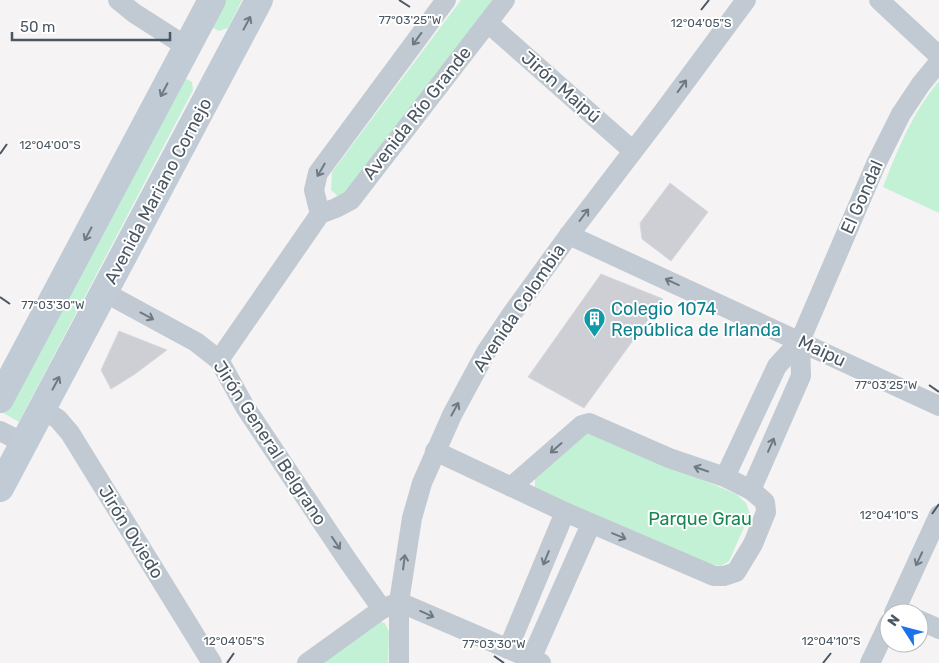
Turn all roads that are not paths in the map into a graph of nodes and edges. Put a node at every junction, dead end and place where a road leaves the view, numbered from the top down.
1 (118, 0) edge
2 (212, 0) edge
3 (259, 0) edge
4 (446, 0) edge
5 (505, 0) edge
6 (746, 0) edge
7 (879, 0) edge
8 (488, 23) junction
9 (189, 44) junction
10 (232, 50) junction
11 (939, 56) edge
12 (939, 62) edge
13 (220, 74) junction
14 (633, 151) junction
15 (320, 214) junction
16 (568, 235) junction
17 (104, 292) junction
18 (800, 341) junction
19 (218, 360) junction
20 (0, 399) edge
21 (939, 406) edge
22 (42, 409) junction
23 (12, 437) edge
24 (435, 451) junction
25 (725, 478) junction
26 (511, 487) junction
27 (0, 488) edge
28 (751, 490) junction
29 (565, 512) junction
30 (939, 515) edge
31 (590, 524) junction
32 (900, 603) edge
33 (391, 605) junction
34 (879, 646) edge
35 (508, 649) junction
36 (536, 661) edge
37 (212, 663) edge
38 (306, 663) edge
39 (399, 663) edge
40 (870, 663) edge

1 - 9 street
2 - 9 main road
10 -> 3 main road, Avenida Mariano Cornejo
4 -> 15 street
5 - 8 street, Avenida Río Grande
14 -> 6 street, Avenida Colombia
7 - 11 street
8 - 14 street, Jirón Maipú
8 - 15 street, Avenida Río Grande
9 - 10 main road
9 - 13 main road
9 -> 20 main road
10 - 13 main road, Avenida Mariano Cornejo
12 - 18 street, El Gondal
13 - 17 main road, Avenida Mariano Cornejo
16 -> 14 street, Avenida Colombia
15 - 19 street
18 -> 16 street, Maipu
24 -> 16 street, Avenida Colombia
17 -> 19 street, Jirón General Belgrano
22 -> 17 main road, Avenida Mariano Cornejo
18 - 21 street, Maipu
18 - 25 street, El Gondal
28 -> 18 street, El Gondal
19 -> 33 street, Jirón General Belgrano
22 - 23 main road, Avenida Mariano Cornejo
22 - 37 street, Jirón Oviedo
23 - 27 main road, Avenida Mariano Cornejo
24 - 26 street
33 -> 24 street, Avenida Colombia
25 -> 26 street
25 - 28 street
26 - 29 street
31 -> 28 street
29 - 31 street
29 -> 35 street
30 -> 32 street
31 - 36 street
33 -> 35 street
33 - 38 street
33 - 39 street, Avenida Colombia
34 - 40 street
35 - 36 street

